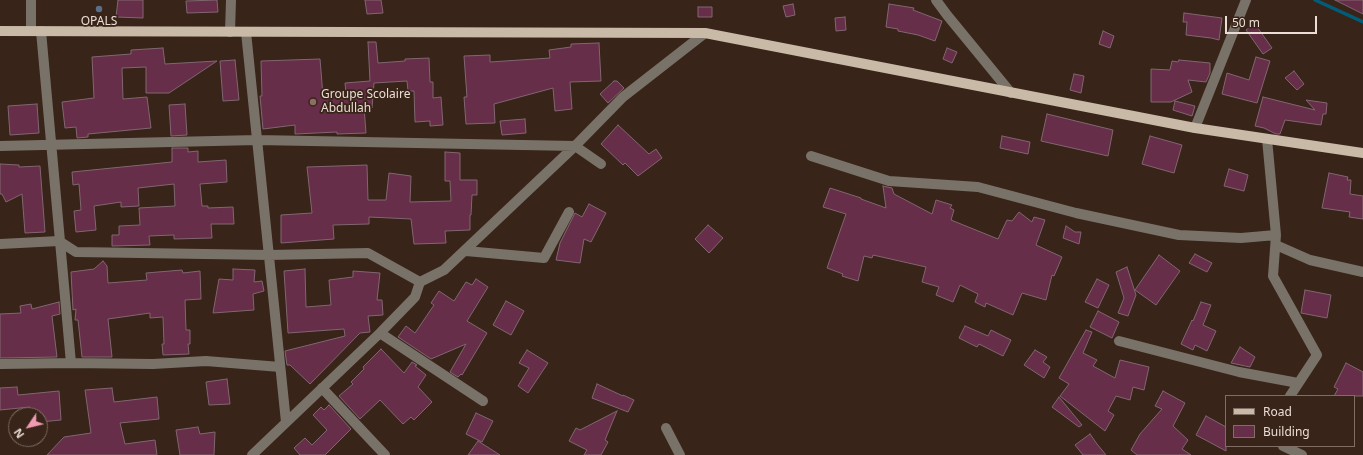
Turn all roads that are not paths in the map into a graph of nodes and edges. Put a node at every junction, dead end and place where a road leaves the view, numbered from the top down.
1 (31, 0) edge
2 (231, 0) edge
3 (936, 0) edge
4 (1246, 0) edge
5 (0, 31) edge
6 (36, 31) junction
7 (230, 32) junction
8 (246, 32) junction
9 (705, 33) junction
10 (1011, 92) junction
11 (1195, 128) junction
12 (1267, 139) junction
13 (257, 140) junction
14 (0, 146) edge
15 (51, 146) junction
16 (575, 146) junction
17 (1363, 153) edge
18 (811, 156) dead end
19 (601, 164) dead end
20 (569, 212) dead end
21 (1276, 240) junction
22 (59, 241) junction
23 (0, 244) edge
24 (466, 251) junction
25 (269, 255) junction
26 (1363, 272) edge
27 (420, 282) junction
28 (380, 333) junction
29 (1119, 341) dead end
30 (71, 363) junction
31 (0, 364) edge
32 (280, 368) junction
33 (1298, 383) junction
34 (322, 388) junction
35 (1291, 395) edge
36 (483, 401) dead end
37 (286, 422) junction
38 (666, 428) dead end
39 (1285, 447) edge
40 (252, 455) edge
41 (384, 455) edge
42 (680, 455) edge
43 (1302, 455) edge

1 - 6 street
2 - 7 street
3 - 10 street
4 - 11 street
5 - 6 main road
6 - 7 main road
6 - 15 street
7 - 8 main road
8 - 9 main road
8 - 13 street
9 - 10 main road
9 - 16 street
10 - 11 main road
11 - 12 main road
12 - 17 main road
12 - 21 street
13 - 15 street
13 - 16 street
13 - 25 street
14 - 15 street
15 - 22 street
16 - 19 street
16 - 24 street
18 - 21 street
20 - 24 street
21 - 26 street
21 - 33 street
22 - 23 street
22 - 25 street
22 - 30 street
24 - 27 street
25 - 27 street
25 - 32 street
27 - 28 street
28 - 34 street
28 - 36 street
29 - 33 street
30 - 31 street
30 - 32 street
32 - 37 street
33 - 35 street
34 - 37 street
34 - 41 street
37 - 40 street
38 - 42 street
39 - 43 street

